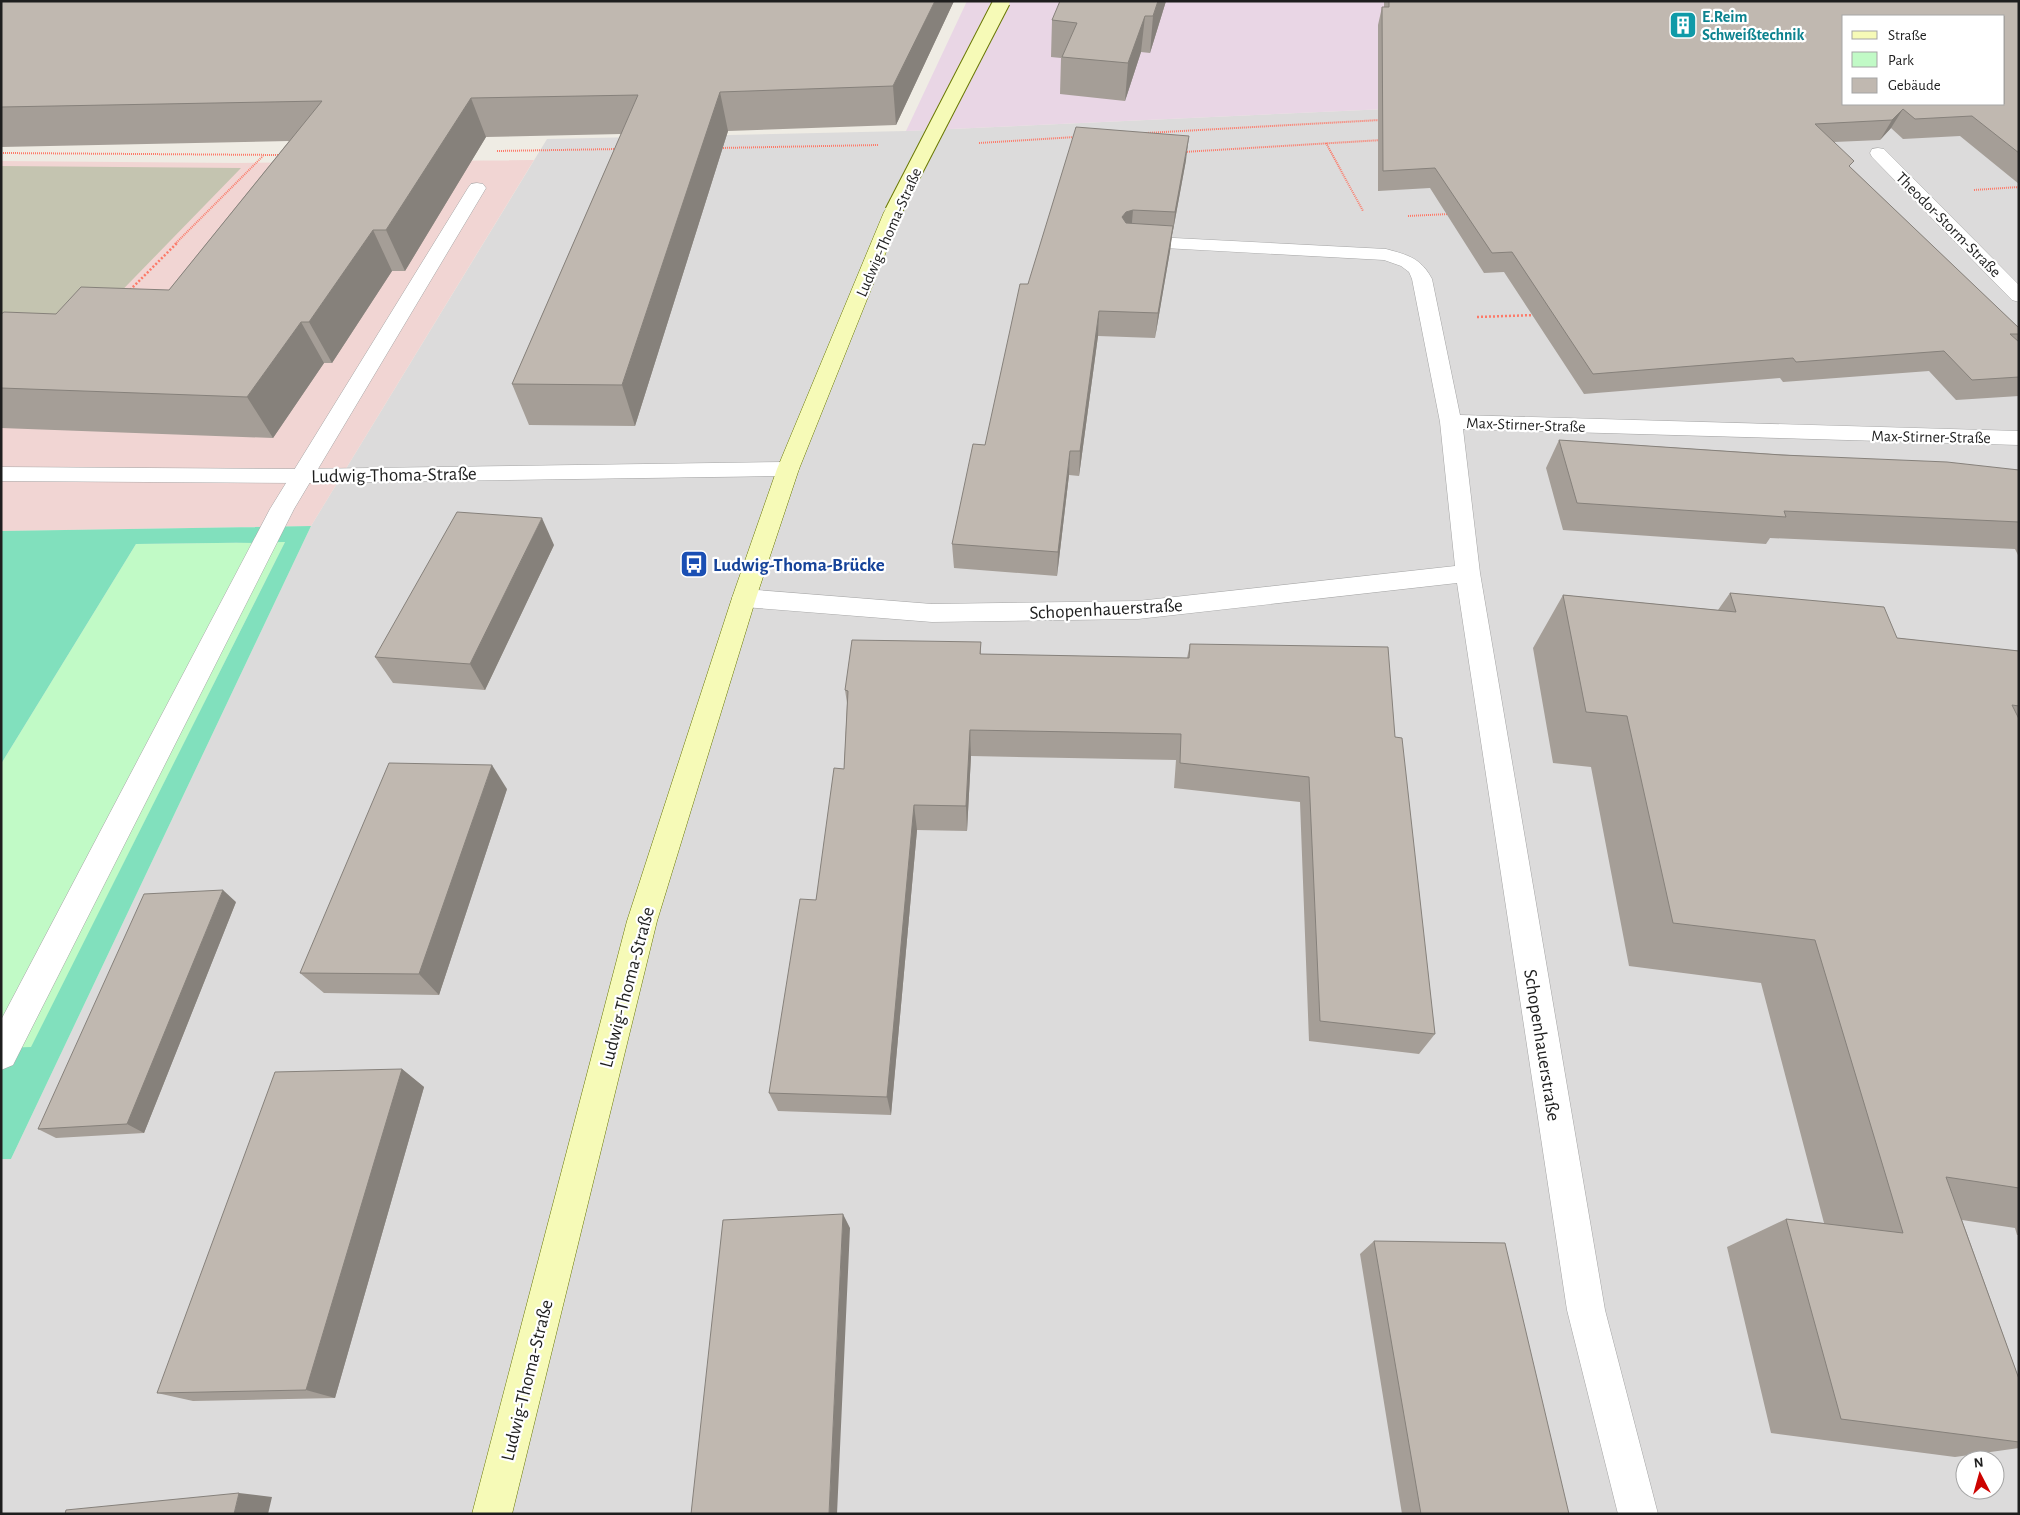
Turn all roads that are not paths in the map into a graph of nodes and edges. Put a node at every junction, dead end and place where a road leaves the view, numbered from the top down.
1 (1002, 1) edge
2 (1878, 153) dead end
3 (477, 188) dead end
4 (1130, 242) edge
5 (2019, 296) edge
6 (1451, 422) junction
7 (2019, 438) edge
8 (788, 469) junction
9 (1, 474) edge
10 (301, 476) junction
11 (1468, 573) junction
12 (744, 598) junction
13 (1, 1054) edge
14 (492, 1514) edge
15 (1638, 1514) edge

1 - 8 street, Ludwig-Thoma-Straße, bridge
2 - 5 street, Theodor-Storm-Straße
3 - 10 street
4 - 6 street, Max-Stirner-Straße
6 - 7 street, Max-Stirner-Straße
6 - 11 street, Schopenhauerstraße
8 - 10 street, Ludwig-Thoma-Straße
8 - 12 street, Ludwig-Thoma-Straße
9 - 10 street, Ludwig-Thoma-Straße
10 - 13 street
11 - 12 street, Schopenhauerstraße
11 - 15 street, Schopenhauerstraße
12 - 14 street, Ludwig-Thoma-Straße

